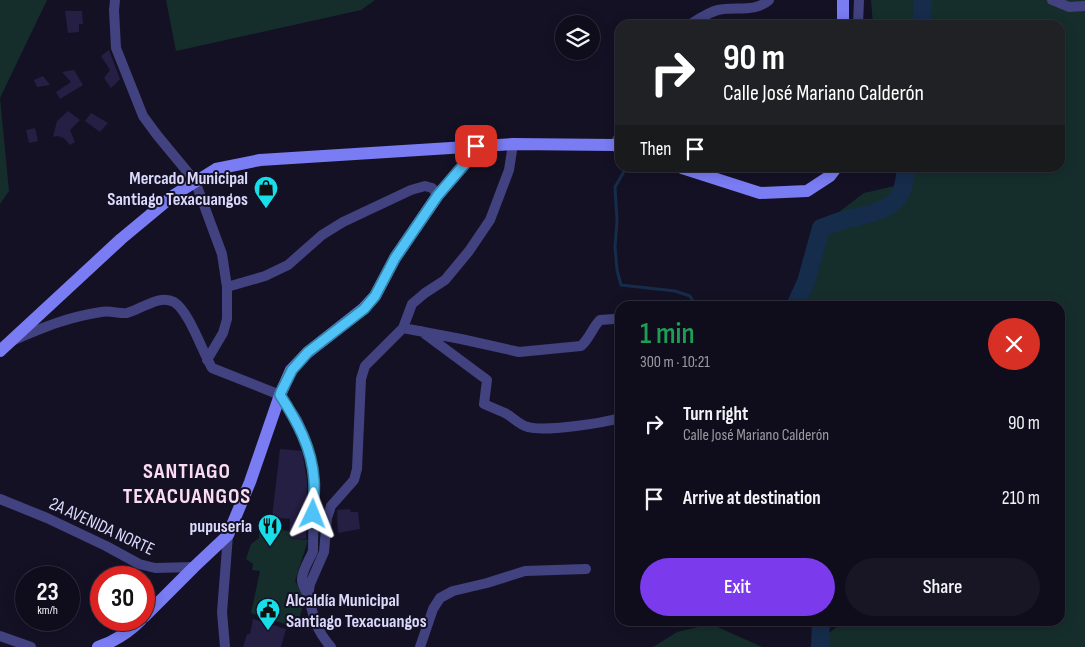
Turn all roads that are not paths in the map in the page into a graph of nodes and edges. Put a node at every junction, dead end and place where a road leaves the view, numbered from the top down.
1 (115, 0) edge
2 (769, 0) edge
3 (844, 0) edge
4 (860, 0) edge
5 (1052, 0) edge
6 (1085, 6) edge
7 (698, 20) edge
8 (843, 20) edge
9 (858, 20) edge
10 (615, 142) edge
11 (513, 144) junction
12 (476, 146) junction
13 (694, 172) edge
14 (833, 172) edge
15 (195, 181) junction
16 (438, 195) junction
17 (227, 287) junction
18 (614, 319) dead end
19 (403, 328) junction
20 (421, 331) junction
21 (4, 347) edge
22 (207, 360) junction
23 (280, 395) junction
24 (615, 420) edge
25 (0, 499) edge
26 (228, 535) junction
27 (194, 567) junction
28 (586, 569) dead end
29 (308, 596) junction
30 (155, 606) edge
31 (130, 631) edge
32 (0, 636) edge
33 (328, 646) edge
34 (32, 647) edge
35 (98, 647) edge
36 (225, 647) edge
37 (420, 647) edge

1 - 15 street
2 - 7 street
3 - 8 street
4 - 9 street
5 - 6 street
10 - 11 street
11 - 12 street
11 - 19 street
12 - 15 street
12 - 16 street
13 - 14 street
15 - 17 street
15 - 21 street
16 - 17 street
16 - 23 street
17 - 22 street
18 - 20 street
19 - 20 street
19 - 29 street
20 - 24 street
21 - 22 street
22 - 23 street
23 - 26 street
23 - 29 street
25 - 27 street, 2A AVENIDA NORTE
26 - 27 street
26 - 36 street
27 - 30 street
28 - 37 street
29 - 33 street
31 - 35 street
32 - 34 street

